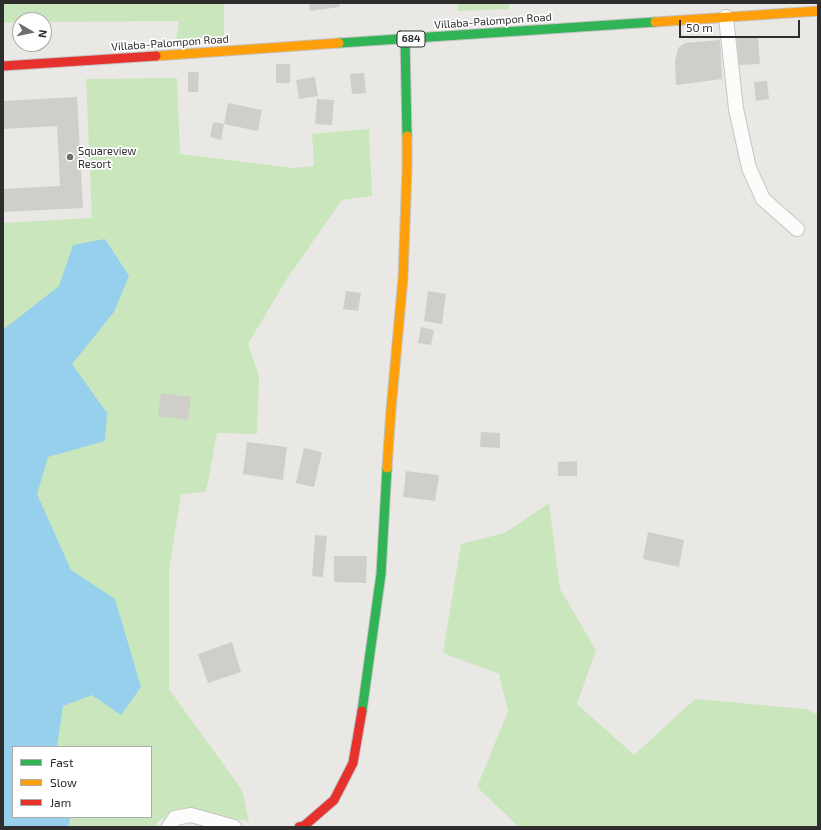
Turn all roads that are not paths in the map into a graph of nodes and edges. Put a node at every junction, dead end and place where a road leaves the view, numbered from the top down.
1 (818, 11) edge
2 (726, 17) junction
3 (405, 39) junction
4 (3, 66) edge
5 (797, 229) dead end
6 (169, 827) edge
7 (234, 827) edge
8 (299, 827) edge

1 - 2 main road, Villaba-Palompon Road / 684
2 - 3 main road, Villaba-Palompon Road / 684
2 - 5 street
3 - 4 main road, Villaba-Palompon Road / 684
3 - 8 main road
6 - 7 street

